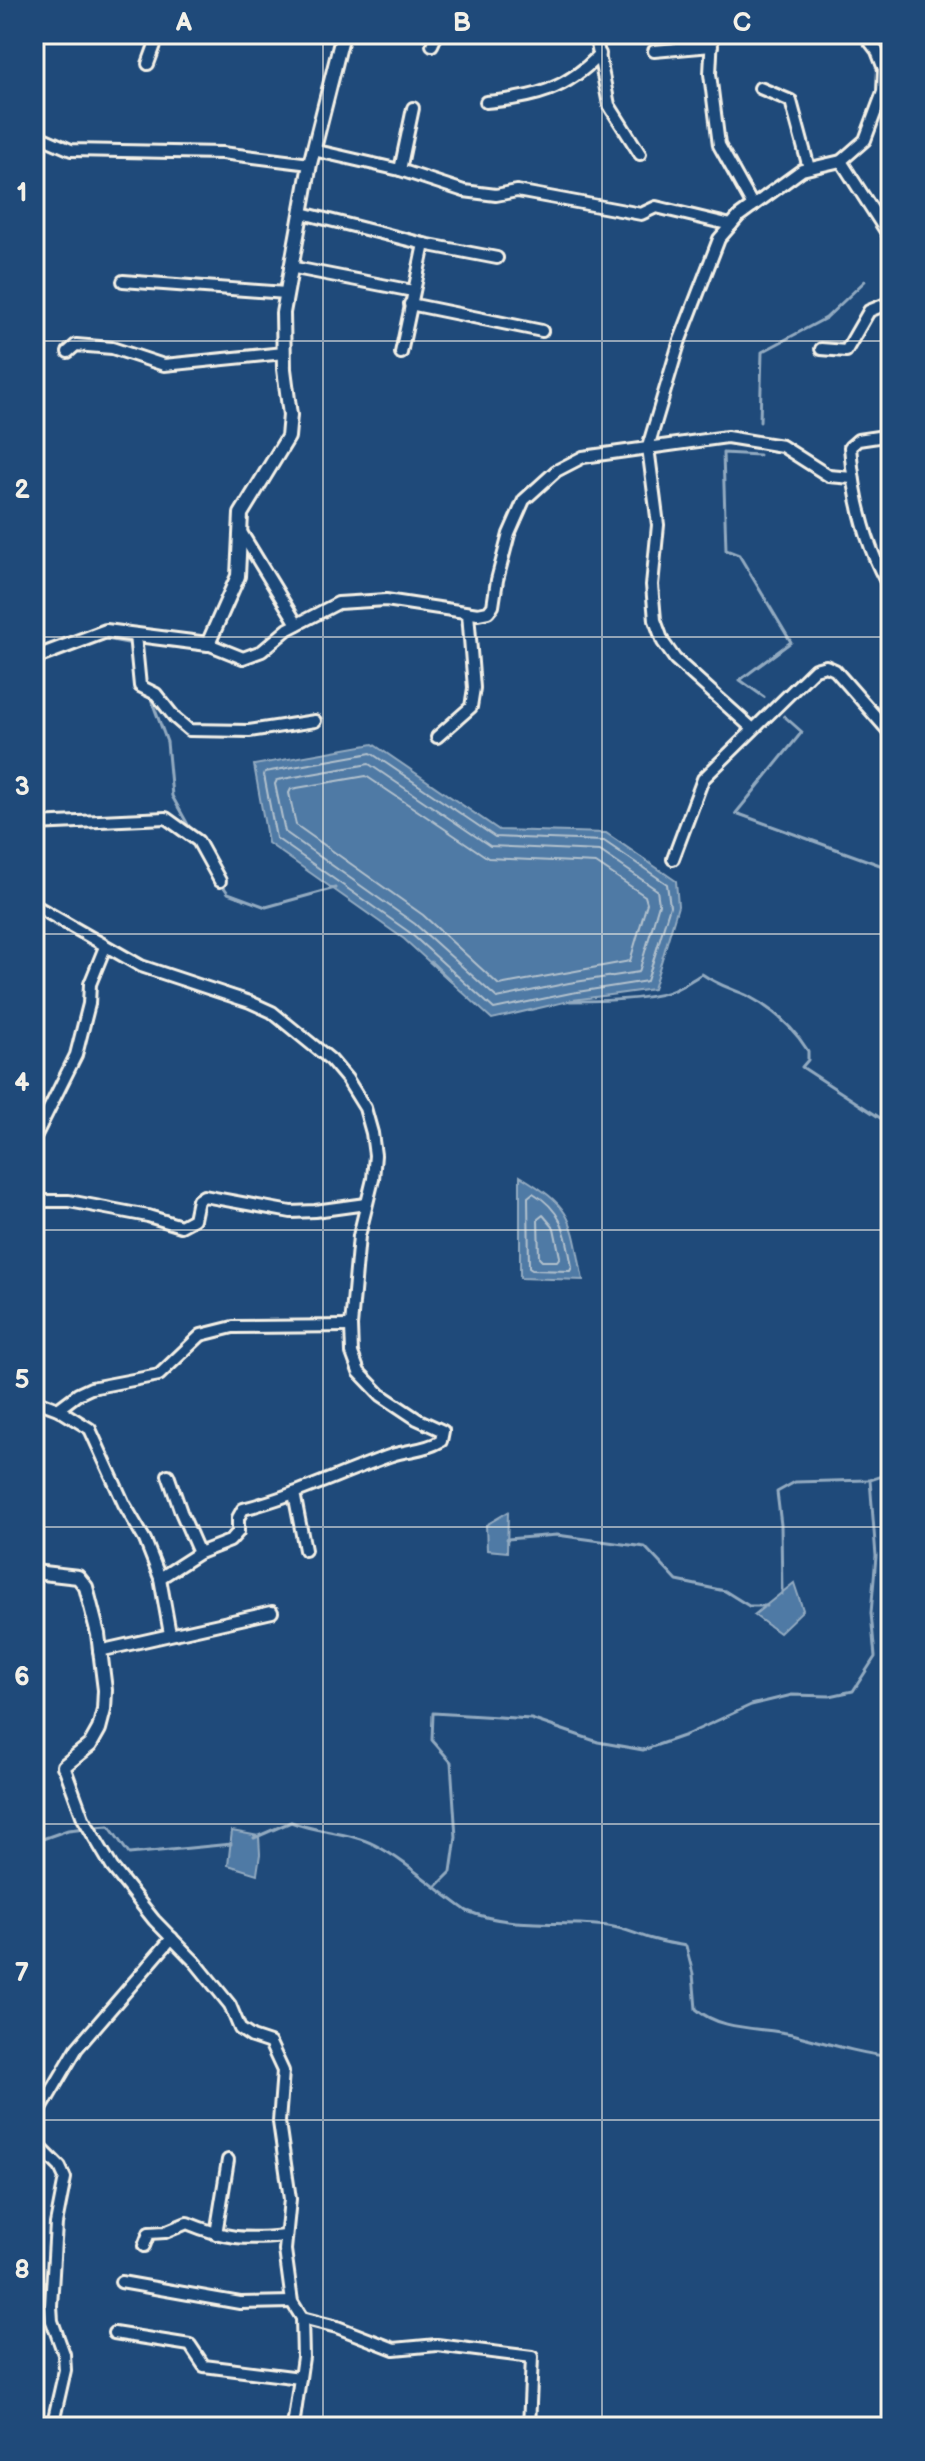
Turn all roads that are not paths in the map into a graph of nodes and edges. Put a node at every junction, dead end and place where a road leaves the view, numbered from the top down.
1 (159, 34) edge
2 (343, 34) edge
3 (437, 34) edge
4 (595, 34) edge
5 (864, 34) edge
6 (712, 40) edge
7 (432, 45) dead end
8 (654, 51) dead end
9 (600, 54) junction
10 (148, 64) dead end
11 (760, 88) dead end
12 (486, 102) dead end
13 (413, 108) dead end
14 (34, 134) edge
15 (313, 150) junction
16 (640, 154) dead end
17 (841, 161) junction
18 (310, 164) junction
19 (809, 168) junction
20 (400, 170) junction
21 (753, 206) junction
22 (302, 213) junction
23 (731, 225) junction
24 (891, 239) edge
25 (424, 244) junction
26 (497, 258) dead end
27 (290, 267) junction
28 (123, 281) dead end
29 (413, 291) junction
30 (286, 293) junction
31 (891, 302) edge
32 (410, 304) junction
33 (542, 331) dead end
34 (821, 349) dead end
35 (68, 352) dead end
36 (284, 353) junction
37 (401, 353) dead end
38 (891, 435) edge
39 (648, 447) junction
40 (852, 478) junction
41 (241, 532) junction
42 (891, 590) edge
43 (468, 613) junction
44 (297, 624) junction
45 (135, 635) junction
46 (208, 644) junction
47 (34, 658) edge
48 (315, 721) dead end
49 (753, 729) junction
50 (891, 734) edge
51 (437, 737) dead end
52 (34, 824) edge
53 (673, 859) dead end
54 (220, 881) dead end
55 (34, 905) edge
56 (105, 947) junction
57 (34, 1139) edge
58 (34, 1201) edge
59 (366, 1204) junction
60 (351, 1326) junction
61 (34, 1400) edge
62 (58, 1409) junction
63 (168, 1475) dead end
64 (294, 1493) junction
65 (305, 1550) dead end
66 (199, 1553) junction
67 (34, 1572) edge
68 (160, 1578) junction
69 (272, 1612) dead end
70 (170, 1634) junction
71 (99, 1651) junction
72 (64, 1766) joint
73 (172, 1938) junction
74 (34, 2121) edge
75 (34, 2141) edge
76 (228, 2160) dead end
77 (216, 2234) junction
78 (286, 2236) junction
79 (144, 2246) dead end
80 (121, 2282) dead end
81 (292, 2302) junction
82 (302, 2318) junction
83 (114, 2333) dead end
84 (300, 2378) junction
85 (52, 2427) edge
86 (293, 2427) edge
87 (529, 2427) edge

1 - 10 street
2 - 15 street
3 - 7 street
4 - 9 street
5 - 17 street
6 - 8 street
6 - 21 street
9 - 12 street
9 - 16 street
11 - 19 street
13 - 20 street
14 - 18 street
15 - 18 street
15 - 20 street
17 - 19 street
17 - 24 street
18 - 22 street
19 - 21 street
20 - 23 street
21 - 23 street
22 - 25 street
22 - 27 street
23 - 39 street
25 - 26 street
25 - 29 street
27 - 29 street
27 - 30 street
28 - 30 street
29 - 32 street
30 - 36 street
31 - 34 street
32 - 33 street
32 - 37 street
35 - 36 street
36 - 41 street
38 - 40 street
39 - 40 street
39 - 43 street
39 - 49 street
40 - 42 street
41 - 44 street
41 - 46 street
43 - 44 street
43 - 51 street
44 - 46 street
45 - 46 street
45 - 47 street
45 - 48 street
49 - 50 street
49 - 53 street
52 - 54 street
55 - 56 street
56 - 57 street
56 - 59 street
58 - 59 street
59 - 60 street
60 - 62 street
60 - 64 street
61 - 62 street
62 - 68 street
63 - 66 street
64 - 65 street
64 - 66 street
66 - 68 street
67 - 71 street
68 - 70 street
69 - 70 street
70 - 71 street
71 - 72 street
72 - 73 street
73 - 74 street
73 - 78 street
75 - 85 street
76 - 77 street
77 - 78 street
77 - 79 street
78 - 81 street
80 - 81 street
81 - 82 street
82 - 84 street
82 - 87 street
83 - 84 street
84 - 86 street

